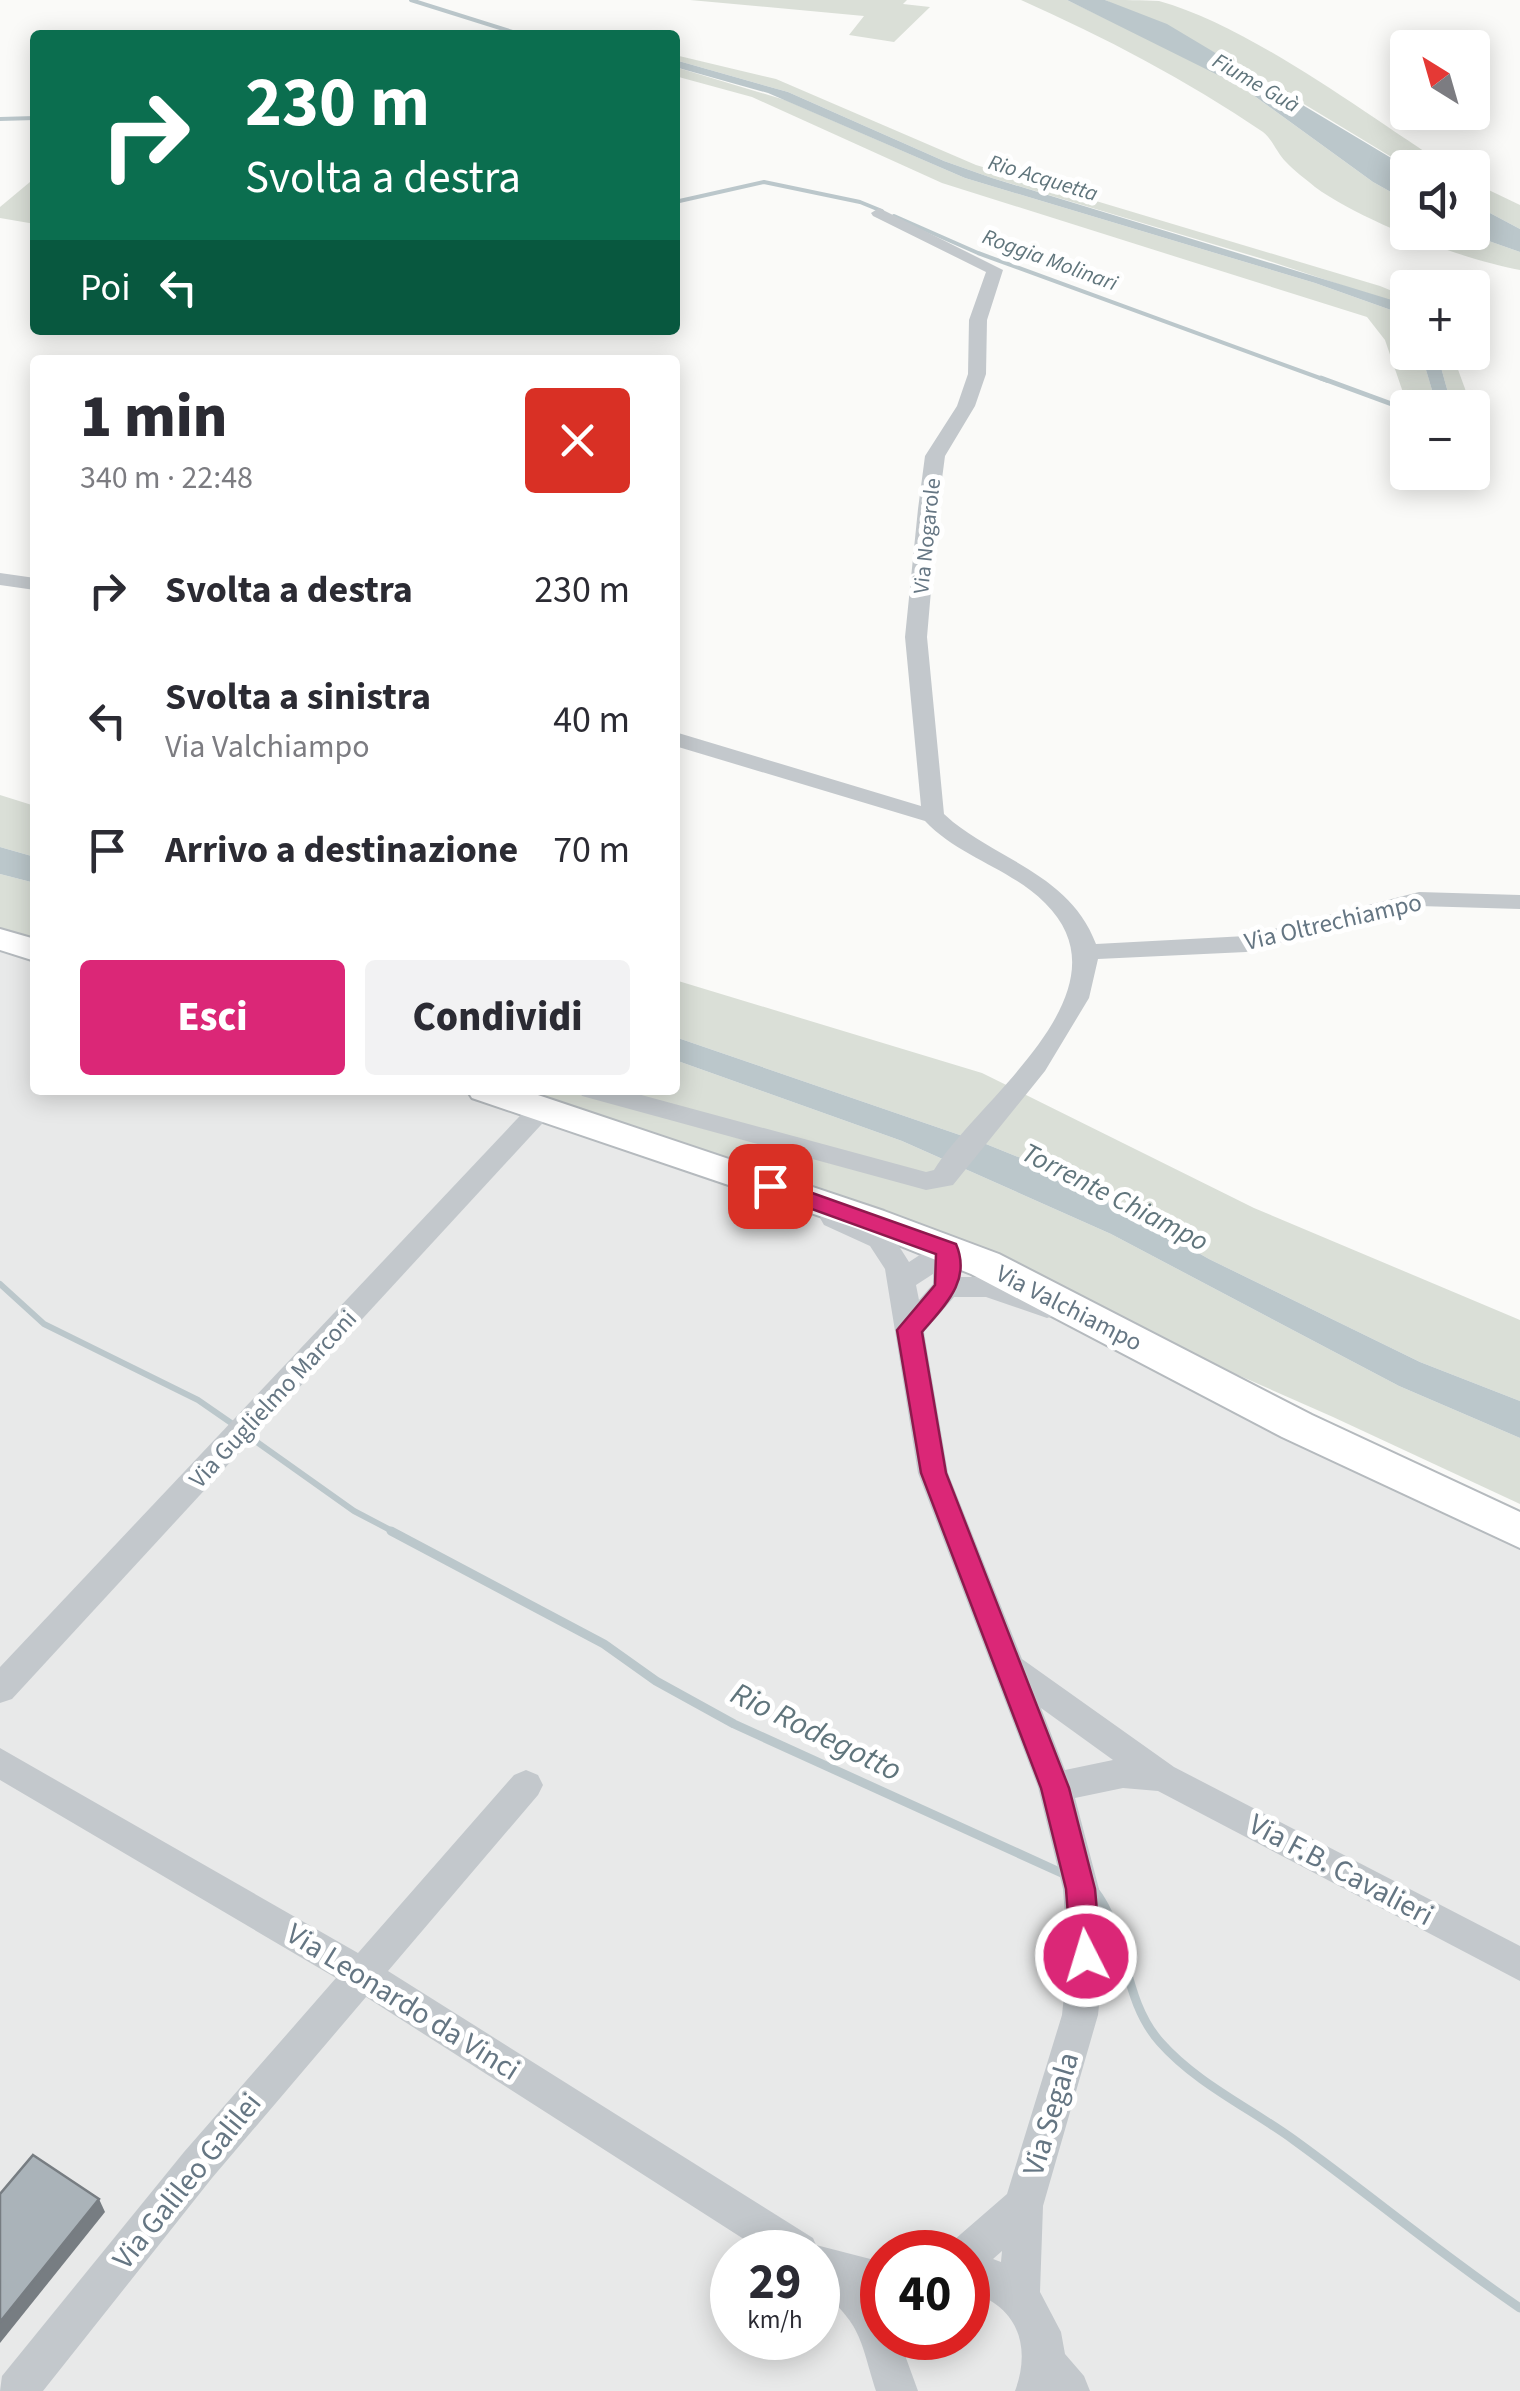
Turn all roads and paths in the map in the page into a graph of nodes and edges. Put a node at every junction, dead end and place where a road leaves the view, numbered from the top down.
1 (879, 213) dead end
2 (0, 579) edge
3 (30, 583) edge
4 (680, 740) edge
5 (934, 814) junction
6 (1520, 902) edge
7 (0, 940) edge
8 (30, 949) edge
9 (1086, 952) junction
10 (503, 1095) edge
11 (609, 1095) edge
12 (543, 1107) junction
13 (770, 1186) junction
14 (947, 1268) junction
15 (901, 1281) junction
16 (909, 1330) junction
17 (1520, 1531) edge
18 (1012, 1669) junction
19 (0, 1689) edge
20 (0, 1763) edge
21 (1162, 1777) junction
22 (526, 1785) dead end
23 (1055, 1788) junction
24 (1520, 1964) edge
25 (361, 1974) junction
26 (1023, 2206) junction
27 (764, 2230) edge
28 (990, 2235) edge
29 (990, 2278) edge
30 (840, 2282) edge
31 (1020, 2297) junction
32 (860, 2298) edge
33 (887, 2360) edge
34 (1050, 2381) edge
35 (17, 2391) edge
36 (897, 2391) edge

1 - 5 street, Via Nogarole
2 - 3 street
4 - 5 street
5 - 9 street
6 - 9 street, Via Oltrechiampo
7 - 8 main road
9 - 11 street
10 - 12 main road, Via Valchiampo
12 - 13 main road, Via Valchiampo
12 - 19 street, Via Guglielmo Marconi
13 - 14 main road, Via Valchiampo
13 - 15 street, Via Segala
14 - 15 street
14 - 16 street
14 - 17 main road, Via Valchiampo
15 - 16 street, Via Segala
16 - 18 street, Via Segala
18 - 21 street, Via F.B. Cavalieri
18 - 23 street, Via Segala
20 - 25 street, Via Leonardo da Vinci
21 - 23 street, Via F.B. Cavalieri
21 - 24 street, Via F.B. Cavalieri
22 - 25 street, Via Galileo Galilei
23 - 26 street, Via Segala
25 - 27 street, Via Leonardo da Vinci
25 - 35 street, Via Galileo Galilei
26 - 28 street, Via Segala
26 - 31 street, Via Segala
29 - 31 street
30 - 32 street, Via Leonardo da Vinci
31 - 34 street, Via Segala
33 - 36 street

